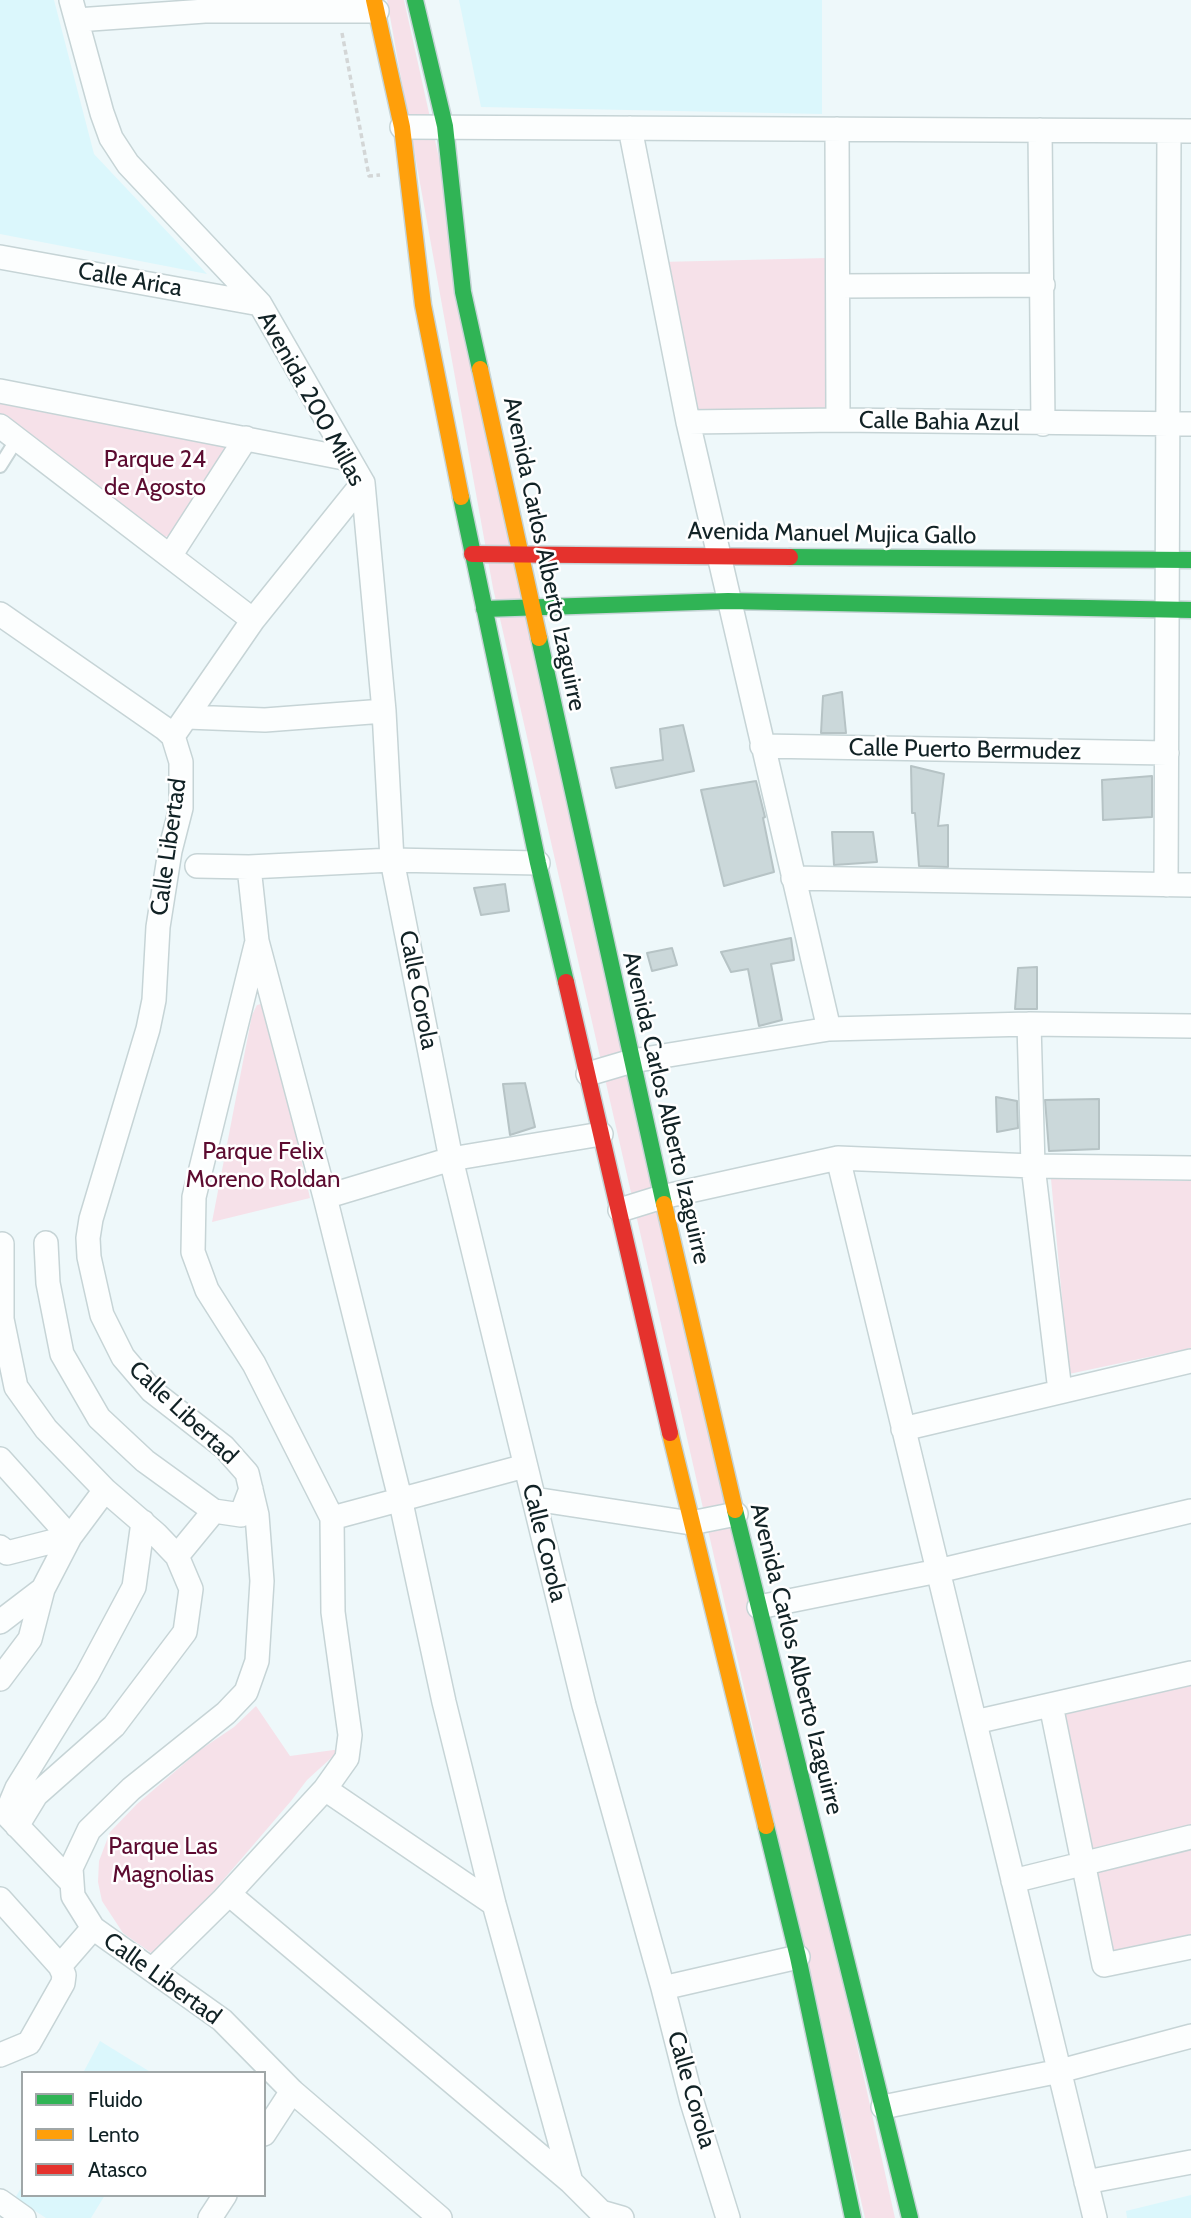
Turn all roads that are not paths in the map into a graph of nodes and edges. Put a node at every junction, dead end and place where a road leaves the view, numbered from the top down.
1 (415, 0) edge
2 (375, 5) edge
3 (204, 6) edge
4 (74, 10) edge
5 (445, 126) junction
6 (402, 127) junction
7 (630, 128) junction
8 (837, 129) junction
9 (1040, 130) junction
10 (1180, 131) edge
11 (0, 257) edge
12 (1043, 285) junction
13 (838, 286) junction
14 (260, 304) junction
15 (0, 391) edge
16 (838, 420) junction
17 (688, 422) junction
18 (1043, 424) junction
19 (1168, 424) junction
20 (1191, 424) edge
21 (9, 433) edge
22 (246, 438) junction
23 (349, 459) junction
24 (0, 466) edge
25 (363, 483) junction
26 (472, 554) junction
27 (519, 554) junction
28 (718, 555) junction
29 (170, 556) junction
30 (1168, 560) junction
31 (1191, 561) edge
32 (728, 601) junction
33 (532, 607) junction
34 (484, 609) junction
35 (1168, 610) junction
36 (1191, 610) edge
37 (0, 614) edge
38 (253, 620) junction
39 (384, 711) junction
40 (187, 717) junction
41 (173, 736) junction
42 (762, 746) junction
43 (1167, 753) junction
44 (392, 860) junction
45 (538, 863) junction
46 (197, 866) dead end
47 (249, 867) junction
48 (793, 878) junction
49 (1167, 885) junction
50 (1191, 885) edge
51 (257, 942) junction
52 (1029, 1024) junction
53 (1191, 1026) edge
54 (829, 1029) junction
55 (632, 1061) junction
56 (588, 1073) junction
57 (601, 1134) junction
58 (838, 1158) junction
59 (452, 1159) junction
60 (1034, 1166) junction
61 (1191, 1168) edge
62 (325, 1197) junction
63 (662, 1197) junction
64 (620, 1210) junction
65 (46, 1243) dead end
66 (2, 1244) dead end
67 (1191, 1361) edge
68 (1060, 1391) junction
69 (904, 1429) junction
70 (0, 1459) edge
71 (525, 1466) junction
72 (251, 1489) junction
73 (105, 1490) junction
74 (400, 1498) junction
75 (534, 1499) junction
76 (214, 1511) junction
77 (1191, 1511) edge
78 (736, 1514) junction
79 (332, 1517) junction
80 (143, 1522) junction
81 (691, 1523) junction
82 (70, 1536) junction
83 (0, 1547) edge
84 (177, 1556) junction
85 (938, 1571) junction
86 (43, 1589) junction
87 (759, 1607) junction
88 (0, 1622) edge
89 (1191, 1673) edge
90 (0, 1679) edge
91 (1051, 1705) junction
92 (975, 1723) junction
93 (325, 1789) junction
94 (17, 1826) junction
95 (1191, 1837) edge
96 (1084, 1864) junction
97 (1013, 1881) junction
98 (72, 1883) junction
99 (229, 1894) junction
100 (0, 1899) edge
101 (494, 1903) junction
102 (93, 1928) junction
103 (1191, 1947) edge
104 (798, 1957) junction
105 (60, 1966) junction
106 (153, 1969) junction
107 (663, 1988) junction
108 (1191, 2036) edge
109 (0, 2055) edge
110 (1060, 2071) junction
111 (292, 2091) junction
112 (883, 2108) junction
113 (266, 2131) edge
114 (1191, 2162) edge
115 (571, 2182) junction
116 (1086, 2182) junction
117 (224, 2197) edge
118 (0, 2201) edge
119 (24, 2218) edge
120 (210, 2218) edge
121 (440, 2218) edge
122 (622, 2218) edge
123 (728, 2218) edge
124 (853, 2218) edge
125 (910, 2218) edge
126 (1095, 2218) edge

1 - 5 main road, Avenida Carlos Alberto Izaguirre
2 - 3 street
2 - 6 main road
3 - 4 street
4 - 14 street, Avenida 200 Millas
5 - 6 street
5 - 7 street
5 - 27 main road, Avenida Carlos Alberto Izaguirre
6 - 26 main road
7 - 8 street
7 - 17 street
8 - 9 street
8 - 13 street
9 - 10 street
9 - 12 street
10 - 19 street
11 - 14 street, Calle Arica
12 - 13 street
12 - 18 street
13 - 16 street
14 - 23 street, Avenida 200 Millas
15 - 22 street
16 - 17 street, Calle Bahia Azul
16 - 18 street, Calle Bahia Azul
17 - 28 street
18 - 19 street, Calle Bahia Azul
19 - 20 street, Calle Bahia Azul
19 - 30 street
21 - 24 lane
21 - 29 street
22 - 23 street
22 - 29 street
23 - 25 street, Avenida 200 Millas
25 - 38 street
25 - 39 street, Avenida 200 Millas
26 - 27 main road, Avenida Manuel Mujica Gallo
26 - 34 main road
27 - 28 main road, Avenida Manuel Mujica Gallo
27 - 33 main road, Avenida Carlos Alberto Izaguirre
28 - 30 main road, Avenida Manuel Mujica Gallo
28 - 32 street
29 - 38 street
30 - 31 main road, Avenida Manuel Mujica Gallo
30 - 35 street
32 - 33 main road
32 - 35 main road
32 - 42 street
33 - 34 main road
33 - 55 main road, Avenida Carlos Alberto Izaguirre
34 - 45 main road
35 - 36 main road
35 - 43 street
37 - 41 street
38 - 40 street
39 - 40 street
39 - 44 street, Avenida 200 Millas
40 - 41 street
41 - 72 street, Calle Libertad
42 - 43 street, Calle Puerto Bermudez
42 - 48 street
43 - 49 street
44 - 45 street
44 - 47 street
44 - 59 street, Calle Corola
45 - 56 main road
46 - 47 street
47 - 51 street
48 - 49 street
48 - 54 street
49 - 50 street
51 - 62 street
51 - 79 street
52 - 53 street
52 - 54 street
52 - 60 street
54 - 55 street
55 - 56 street
55 - 63 main road, Avenida Carlos Alberto Izaguirre
56 - 57 main road
57 - 59 street
57 - 64 main road
58 - 60 street
58 - 63 street
58 - 69 street
59 - 62 street
59 - 71 street, Calle Corola
60 - 61 street
60 - 68 street
62 - 74 street
63 - 64 street
63 - 78 main road, Avenida Carlos Alberto Izaguirre
64 - 81 main road
65 - 76 street
66 - 73 street
67 - 68 street
68 - 69 street
69 - 85 street
70 - 82 street
71 - 74 street
71 - 75 street, Calle Corola
72 - 76 street
72 - 98 street, Calle Libertad
73 - 80 street
73 - 82 street
74 - 79 street
74 - 101 street
75 - 81 street
75 - 107 street, Calle Corola
76 - 84 street
77 - 85 street
78 - 81 street
78 - 87 main road, Avenida Carlos Alberto Izaguirre
79 - 93 street
80 - 84 street
80 - 94 street
81 - 104 main road
82 - 83 street
82 - 86 street
84 - 94 street
85 - 87 street
85 - 92 street
86 - 88 street
86 - 90 street
87 - 112 main road, Avenida Carlos Alberto Izaguirre
89 - 91 street
91 - 92 street
91 - 96 street
92 - 97 street
93 - 99 street
93 - 101 street
94 - 98 street
95 - 96 street
96 - 97 street
96 - 103 street
97 - 110 street
98 - 102 street, Calle Libertad
99 - 106 street
99 - 115 street
100 - 105 street
101 - 115 street
102 - 105 street
102 - 106 street, Calle Libertad
104 - 107 street
104 - 124 main road
105 - 109 street
106 - 111 street, Calle Libertad
107 - 123 street, Calle Corola
108 - 110 street
110 - 112 street
110 - 116 street
111 - 113 street
111 - 121 street, Calle Libertad
112 - 125 main road, Avenida Carlos Alberto Izaguirre
114 - 116 street
115 - 122 street
116 - 126 street
117 - 120 street
118 - 119 street

